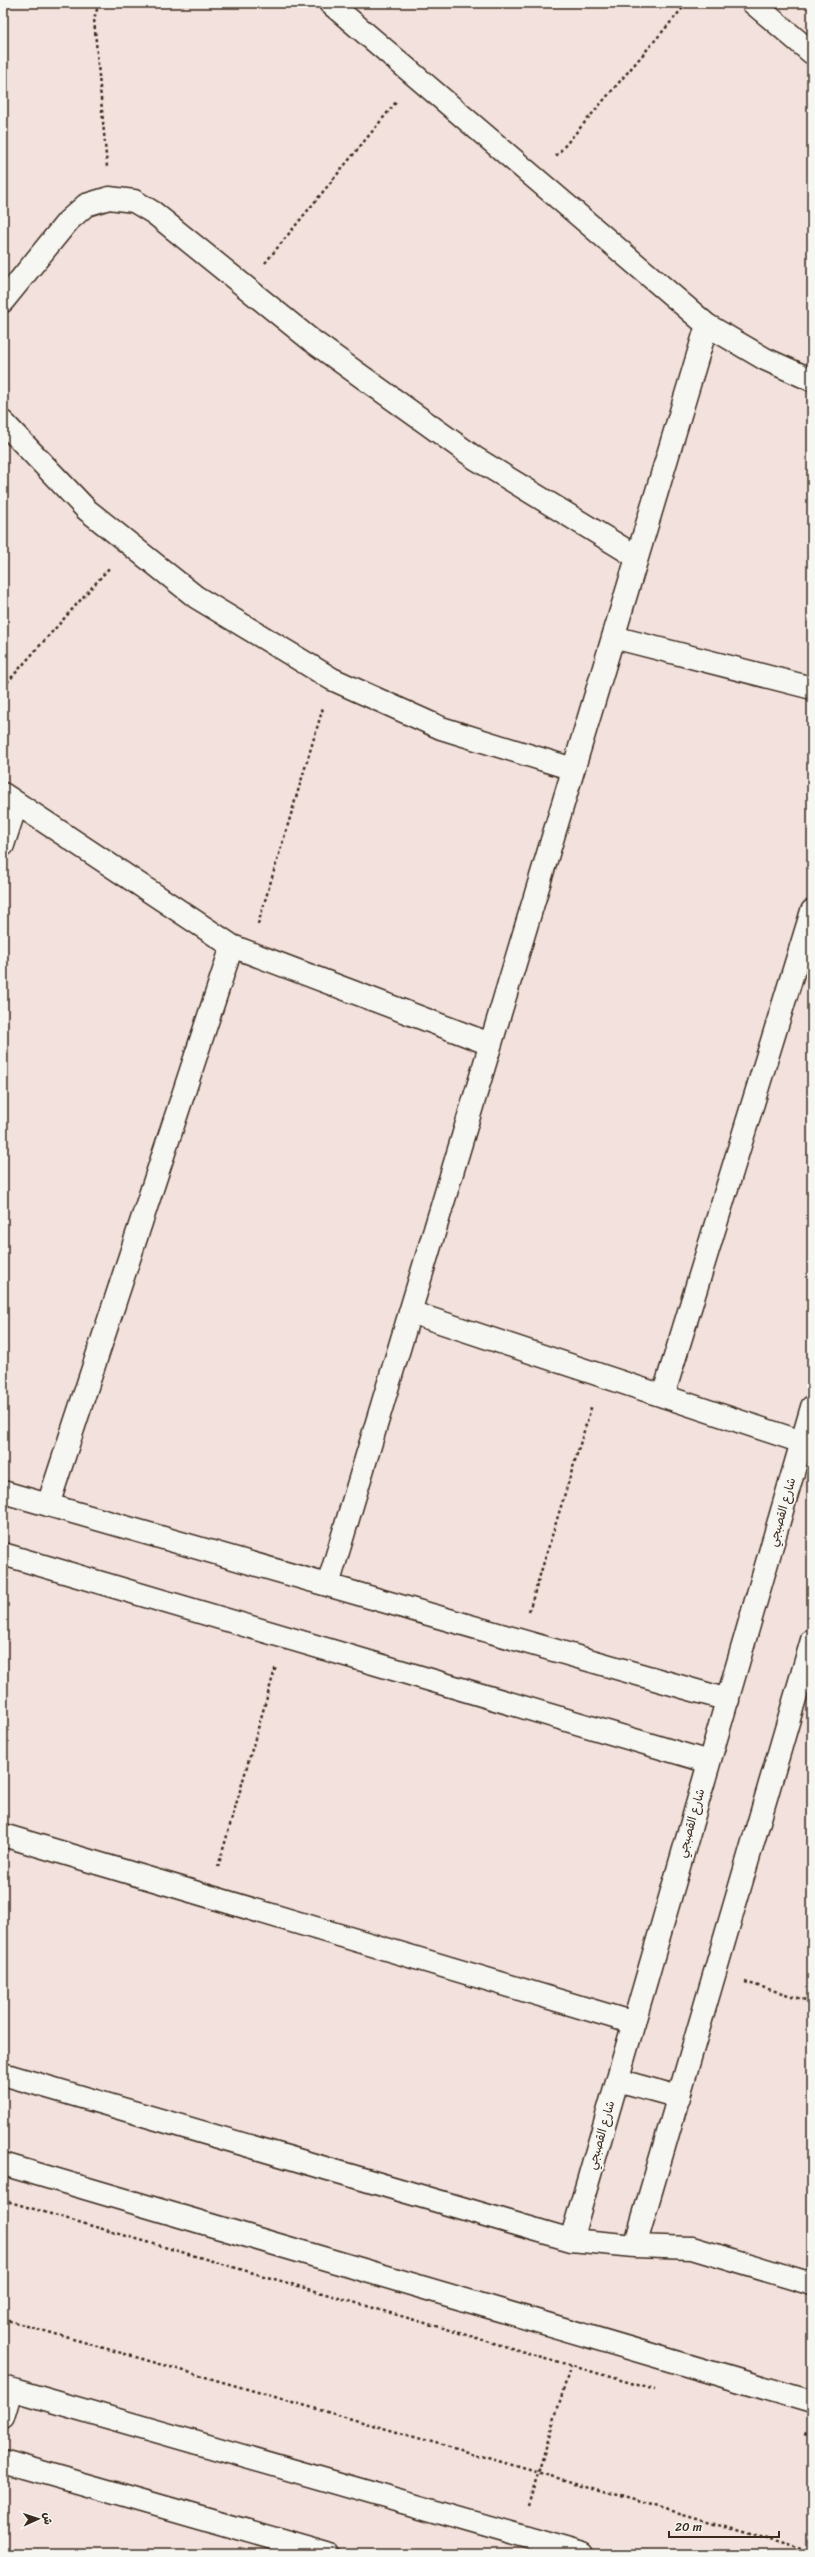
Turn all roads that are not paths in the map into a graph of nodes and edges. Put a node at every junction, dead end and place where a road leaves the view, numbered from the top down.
1 (330, 3) edge
2 (753, 3) edge
3 (812, 53) edge
4 (3, 301) edge
5 (707, 325) junction
6 (812, 380) edge
7 (3, 422) edge
8 (637, 557) junction
9 (613, 637) junction
10 (812, 688) edge
11 (573, 769) junction
12 (10, 799) edge
13 (3, 846) edge
14 (812, 911) edge
15 (240, 950) junction
16 (490, 1044) junction
17 (410, 1312) junction
18 (663, 1396) junction
19 (812, 1407) edge
20 (802, 1442) junction
21 (3, 1492) edge
22 (48, 1505) junction
23 (3, 1554) edge
24 (328, 1585) junction
25 (812, 1640) edge
26 (728, 1700) junction
27 (709, 1762) junction
28 (3, 1835) edge
29 (634, 2023) junction
30 (3, 2074) edge
31 (617, 2080) junction
32 (679, 2097) junction
33 (3, 2164) edge
34 (571, 2240) junction
35 (635, 2246) junction
36 (812, 2284) edge
37 (7, 2388) edge
38 (812, 2402) edge
39 (3, 2417) edge
40 (3, 2461) edge
41 (328, 2554) edge
42 (583, 2554) edge

1 - 5 street
2 - 3 street
4 - 8 street
5 - 6 street
5 - 8 street
7 - 11 street
8 - 9 street
9 - 10 street
9 - 11 street
11 - 16 street
12 - 13 street
12 - 15 street
14 - 18 street
15 - 16 street
15 - 22 street
16 - 17 street
17 - 18 street
17 - 24 street
18 - 20 street
19 - 20 street, شارع القصبجي
20 - 26 street, شارع القصبجي
21 - 22 street
22 - 24 street
23 - 27 street
24 - 26 street
25 - 32 street
26 - 27 street, شارع القصبجي
27 - 29 street, شارع القصبجي
28 - 29 street
29 - 31 street, شارع القصبجي
30 - 34 street
31 - 32 street
31 - 34 street, شارع القصبجي
32 - 35 street
33 - 38 street
34 - 35 street
35 - 36 street
37 - 39 street
37 - 42 street
40 - 41 street

